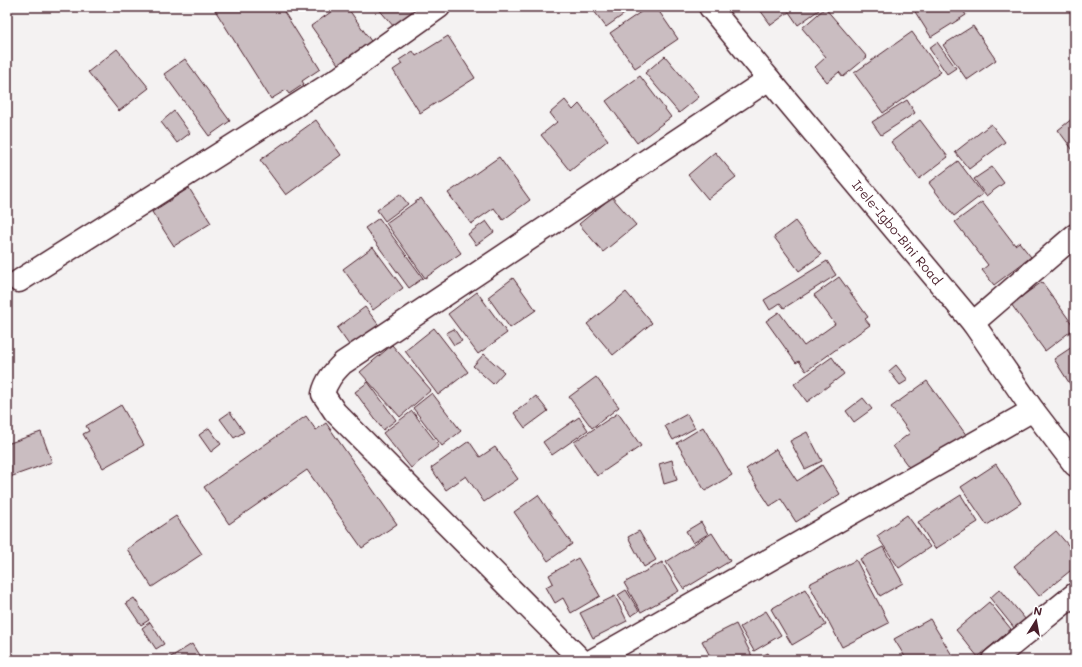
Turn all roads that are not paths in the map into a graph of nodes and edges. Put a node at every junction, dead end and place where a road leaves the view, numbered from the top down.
1 (438, 7) edge
2 (710, 7) edge
3 (769, 80) junction
4 (1075, 235) edge
5 (19, 281) dead end
6 (973, 323) junction
7 (1033, 410) junction
8 (1075, 466) edge
9 (1075, 594) edge
10 (581, 660) edge
11 (593, 660) edge
12 (994, 660) edge

1 - 5 street
2 - 3 street, Irele-Igbo-Bini Road
3 - 6 street, Irele-Igbo-Bini Road
3 - 10 street
4 - 6 street
6 - 7 street, Irele-Igbo-Bini Road
7 - 8 street, Irele-Igbo-Bini Road
7 - 11 street
9 - 12 street

